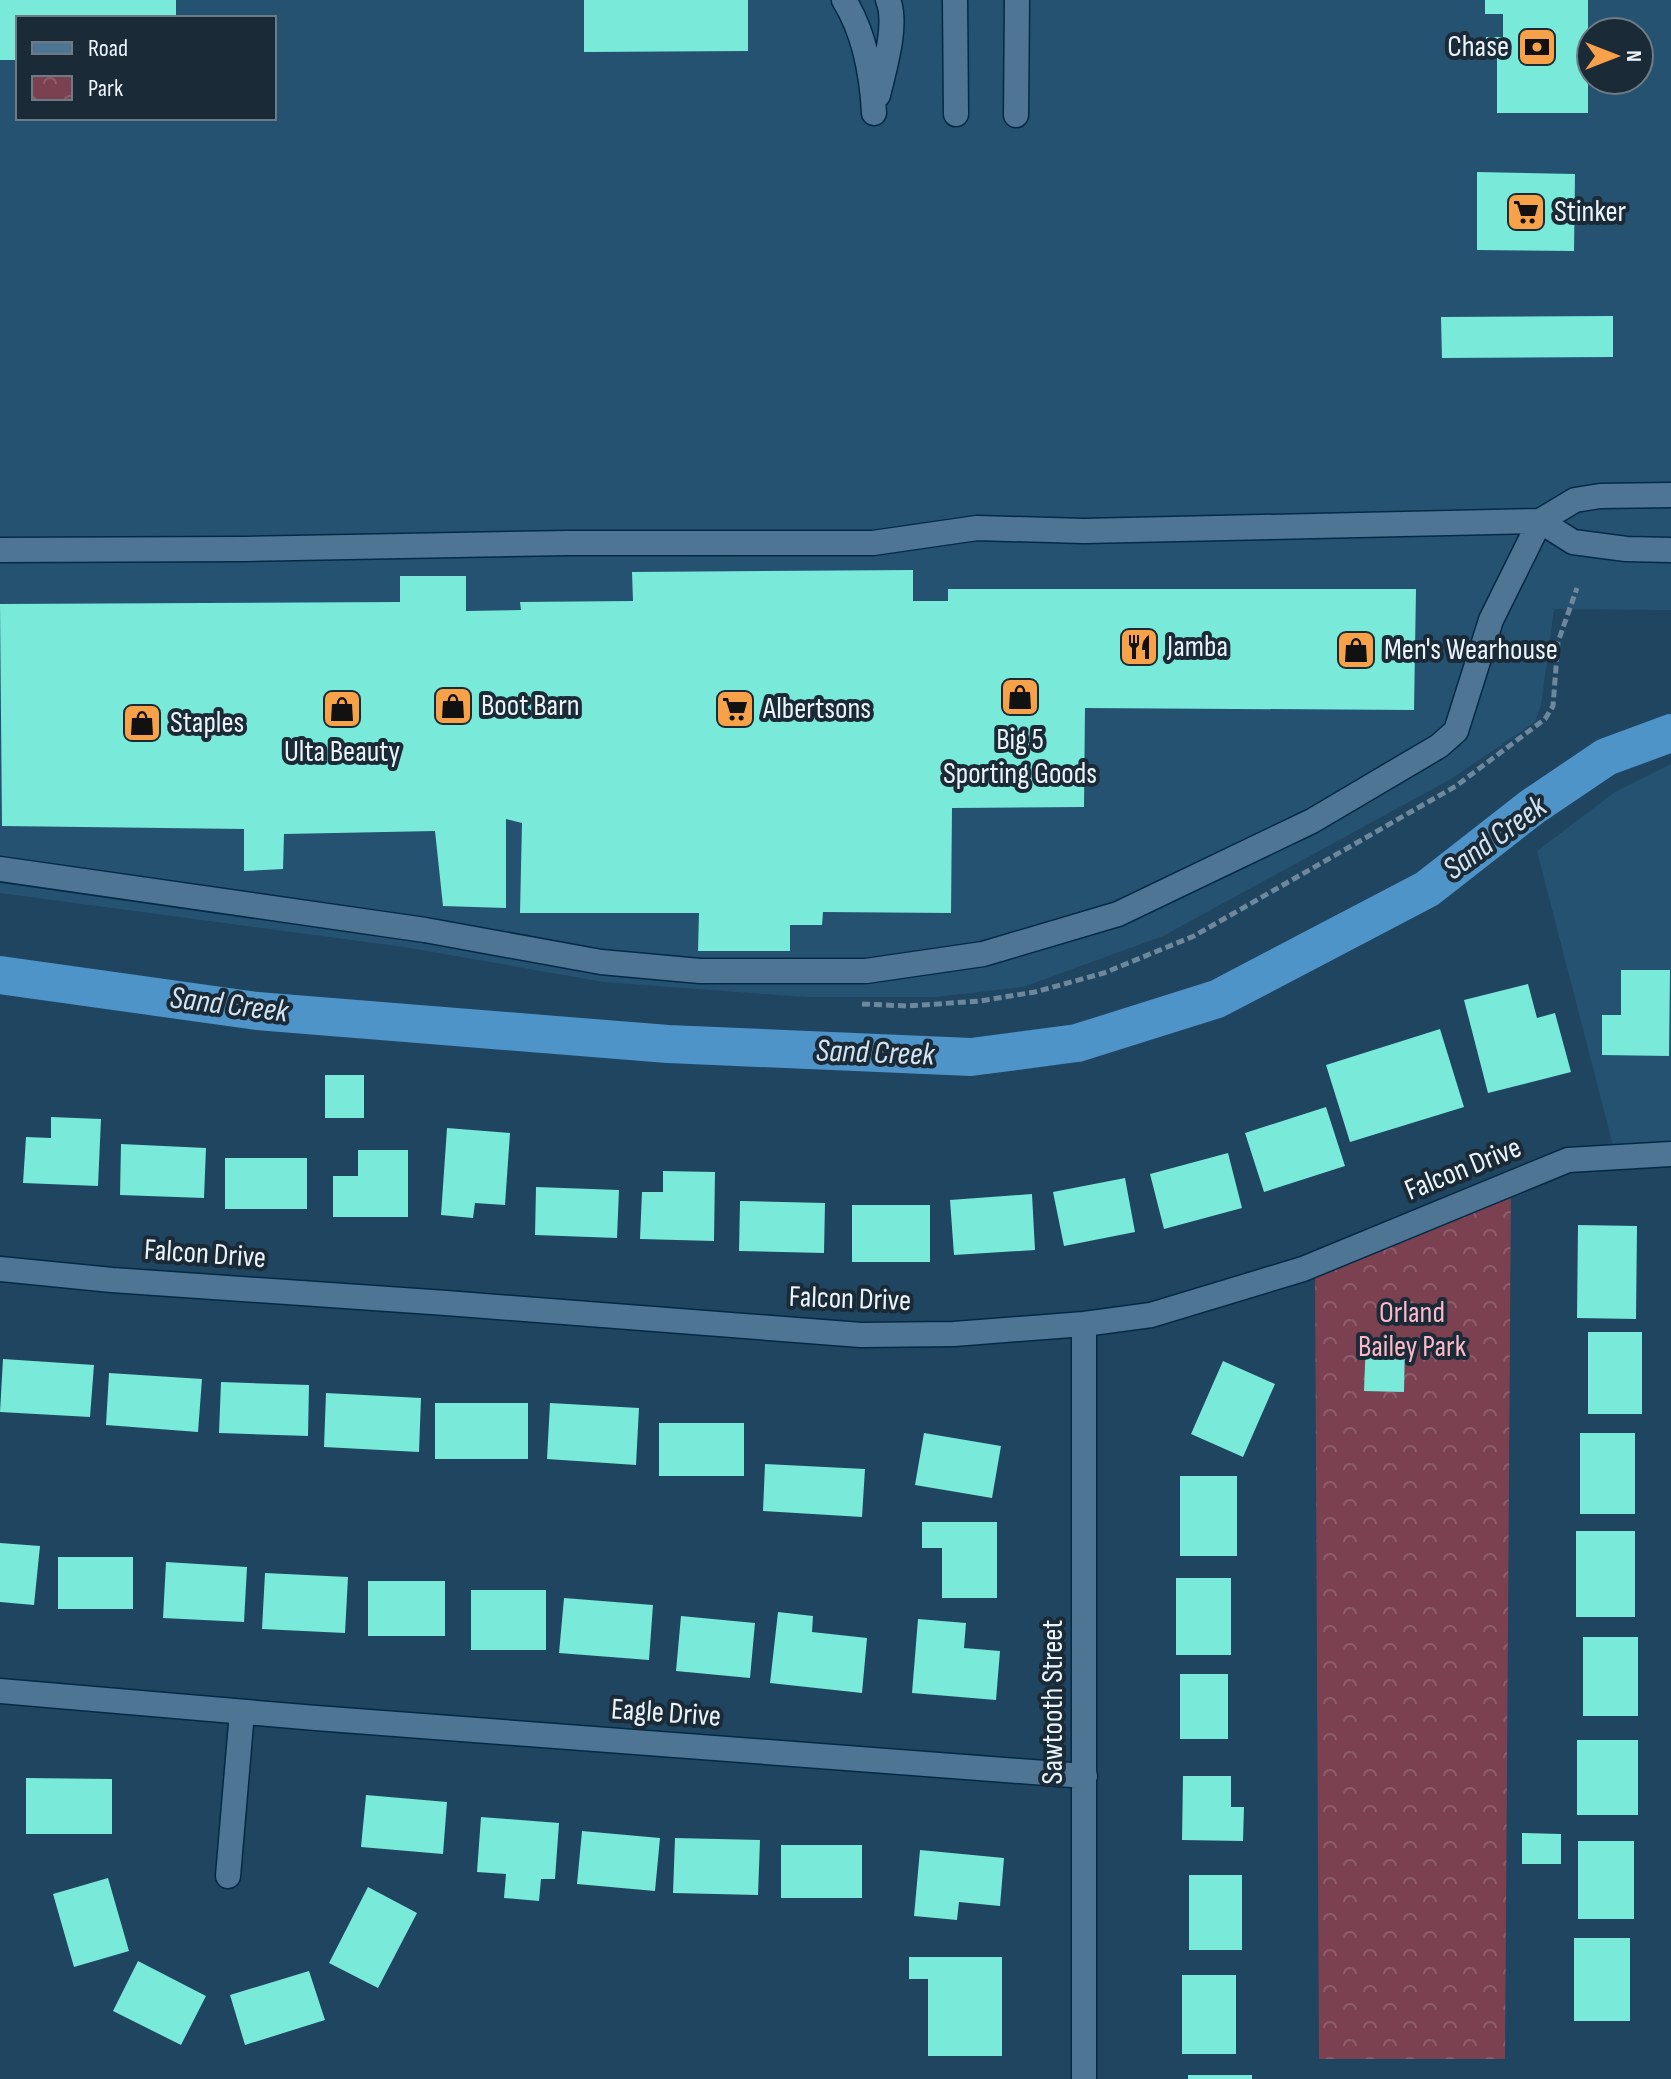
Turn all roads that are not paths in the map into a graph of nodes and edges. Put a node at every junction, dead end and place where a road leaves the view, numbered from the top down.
1 (844, 0) edge
2 (888, 0) edge
3 (955, 0) edge
4 (1017, 0) edge
5 (956, 114) dead end
6 (1016, 115) dead end
7 (1671, 495) edge
8 (1540, 521) junction
9 (0, 550) edge
10 (1671, 550) edge
11 (0, 869) edge
12 (1671, 1154) edge
13 (0, 1269) edge
14 (1084, 1324) junction
15 (0, 1691) edge
16 (242, 1712) junction
17 (1085, 1776) junction
18 (228, 1876) dead end
19 (1084, 2079) edge

1 - 2 street
3 - 5 street
4 - 6 street
7 - 8 street
8 - 9 street
8 - 10 street
8 - 11 street
12 - 14 street, Falcon Drive
13 - 14 street, Falcon Drive
14 - 17 street, Sawtooth Street
15 - 16 street, Eagle Drive
16 - 17 street, Eagle Drive
16 - 18 street
17 - 19 street, Sawtooth Street

